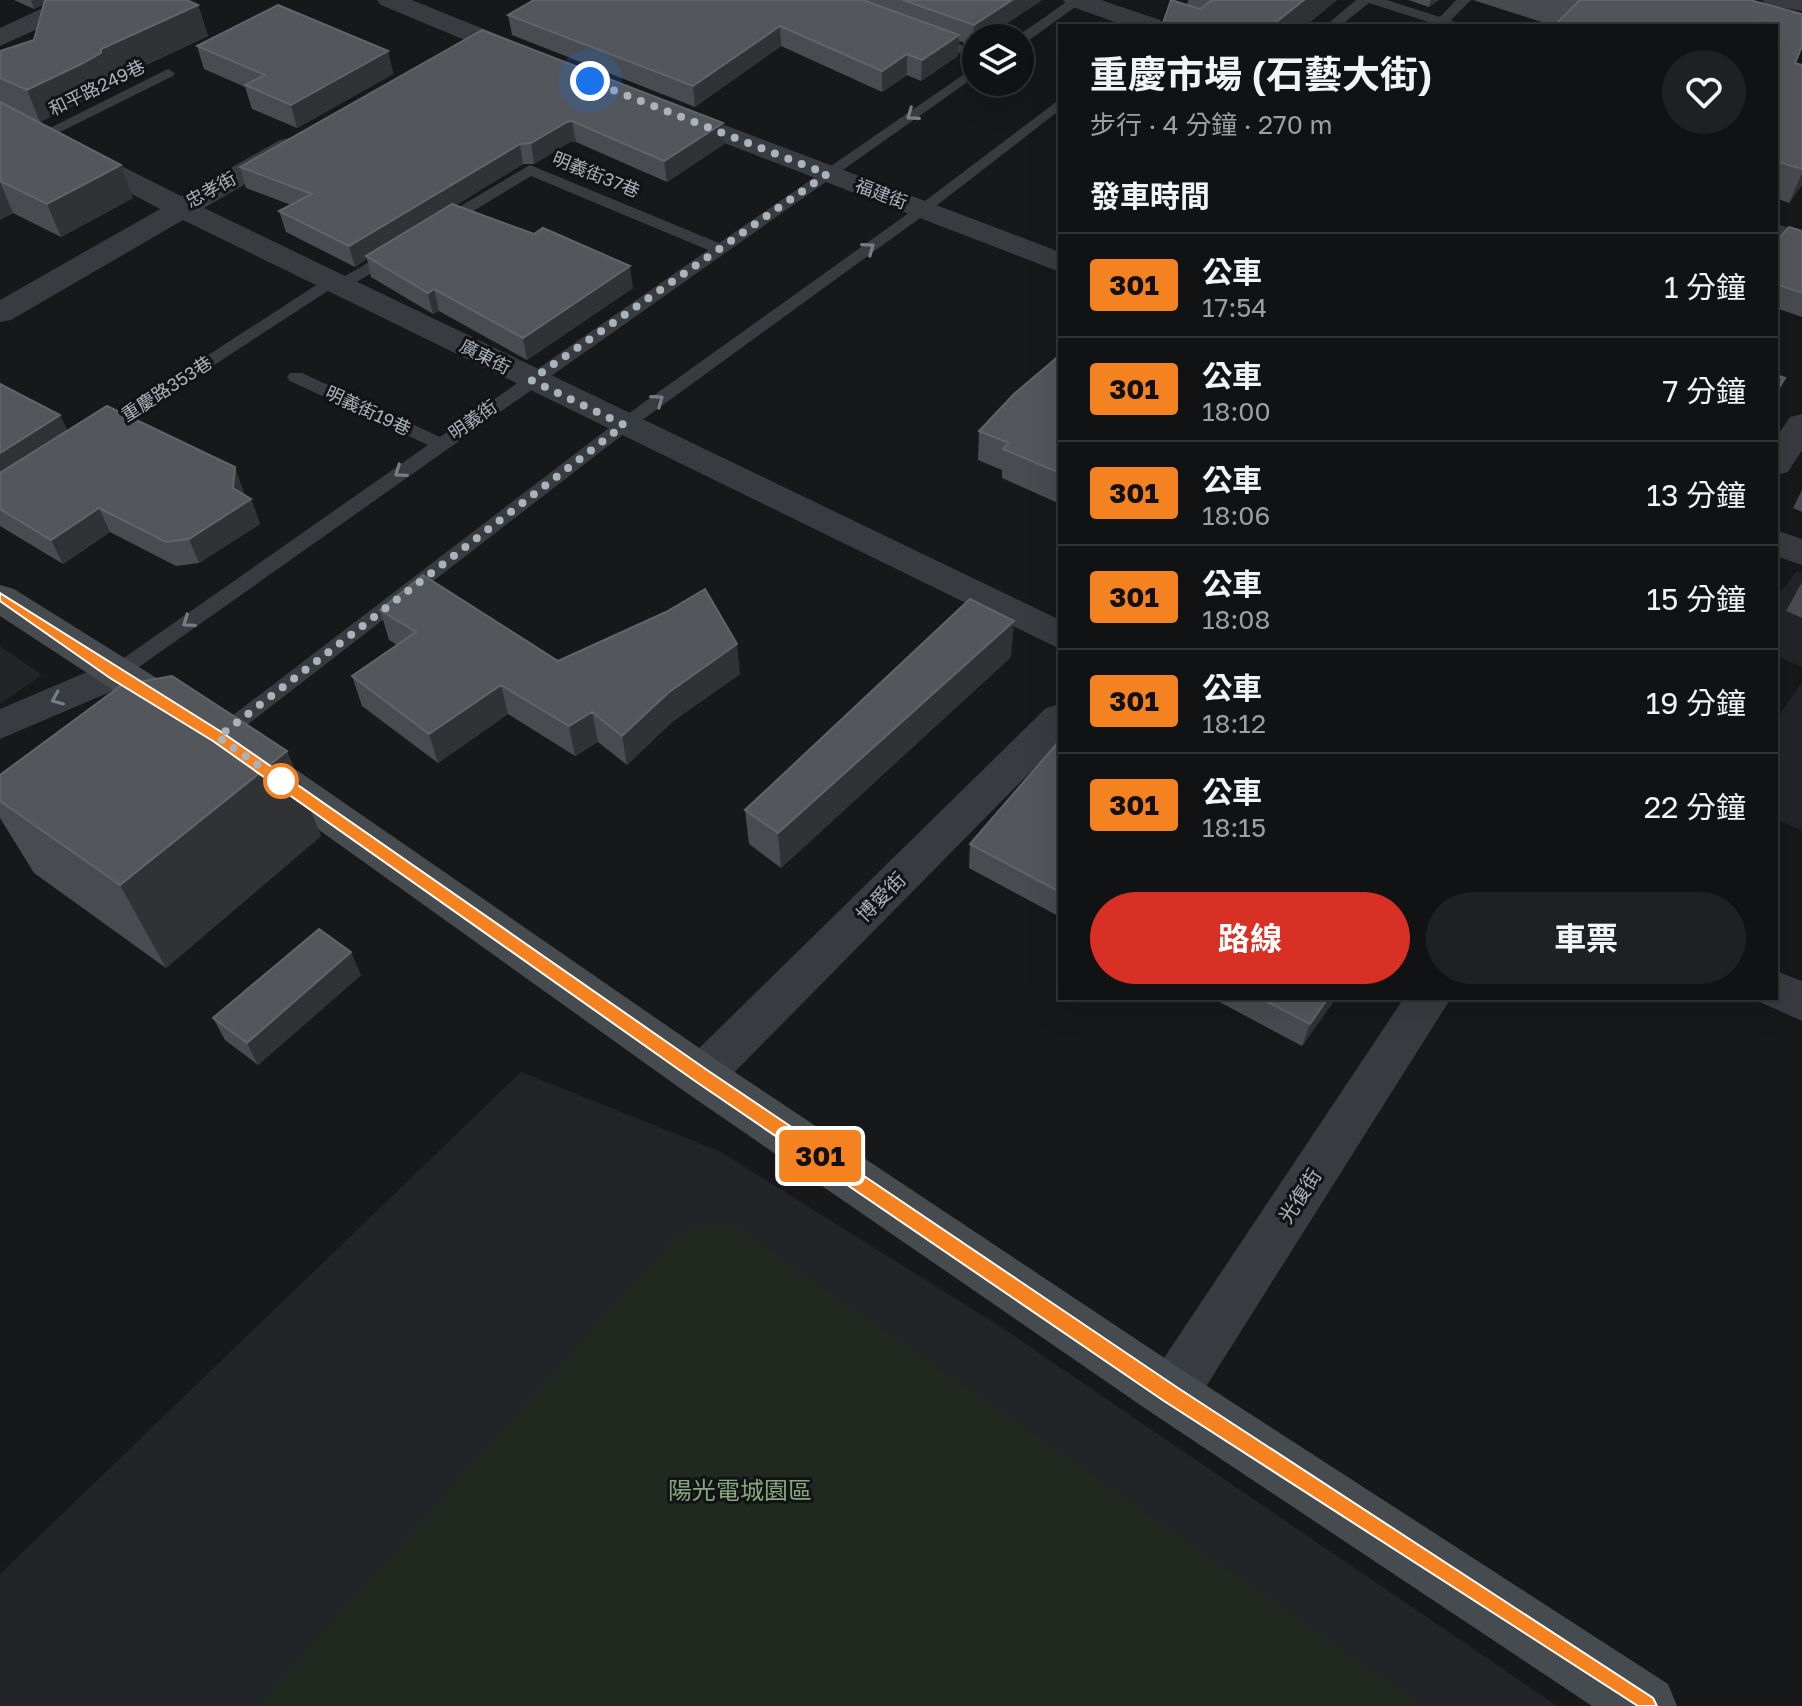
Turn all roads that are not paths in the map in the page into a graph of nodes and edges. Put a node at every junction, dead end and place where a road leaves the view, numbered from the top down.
1 (81, 0) edge
2 (390, 0) edge
3 (1077, 0) edge
4 (1364, 0) edge
5 (1373, 0) edge
6 (1464, 0) edge
7 (1775, 0) edge
8 (1802, 3) edge
9 (507, 23) edge
10 (1145, 24) edge
11 (1334, 24) edge
12 (1448, 24) edge
13 (1034, 30) edge
14 (915, 32) edge
15 (0, 38) edge
16 (480, 38) junction
17 (962, 50) edge
18 (453, 53) edge
19 (552, 66) edge
20 (168, 73) dead end
21 (962, 80) edge
22 (638, 100) edge
23 (1058, 105) edge
24 (0, 113) edge
25 (43, 135) junction
26 (308, 136) edge
27 (827, 174) junction
28 (183, 206) junction
29 (922, 210) junction
30 (430, 231) edge
31 (1778, 234) edge
32 (1802, 242) edge
33 (405, 246) edge
34 (719, 249) junction
35 (1058, 262) edge
36 (337, 283) junction
37 (0, 313) edge
38 (296, 377) dead end
39 (531, 380) junction
40 (1802, 424) edge
41 (624, 425) junction
42 (93, 436) edge
43 (440, 444) junction
44 (1778, 461) edge
45 (1778, 543) edge
46 (1802, 553) edge
47 (0, 598) edge
48 (1058, 635) edge
49 (115, 674) junction
50 (1058, 720) edge
51 (0, 725) edge
52 (218, 737) junction
53 (1778, 990) edge
54 (1428, 1000) edge
55 (1802, 1002) edge
56 (701, 1076) junction
57 (1171, 1394) junction
58 (1646, 1706) edge

1 - 15 street
2 - 16 street
3 - 10 street
3 - 13 lane
4 - 11 lane
5 - 12 lane
6 - 12 lane
7 - 8 street
9 - 16 street
14 - 17 lane
16 - 18 street
16 - 19 street
20 - 25 lane, 和平路249巷
21 -> 27 lane, 明義街
22 - 27 street, 福建街
23 - 29 lane
24 - 25 street, 廣東街
25 - 28 street, 廣東街
26 - 28 street, 忠孝街
27 - 29 street, 福建街
27 - 34 lane, 明義街
28 - 36 street, 廣東街
28 - 37 street, 忠孝街
29 - 35 street, 福建街
41 -> 29 lane
30 - 34 lane, 明義街37巷
31 - 32 street
33 - 36 lane
34 - 39 lane, 明義街
36 - 39 street, 廣東街
36 - 42 lane, 重慶路353巷
38 - 43 lane, 明義街19巷
39 - 41 street, 廣東街
39 - 43 lane, 明義街
40 - 44 street
41 - 48 street, 廣東街
41 - 52 lane
43 -> 49 lane, 明義街
45 - 46 street
47 - 49 street
49 -> 51 street, 明義街
49 - 52 street
50 - 56 street, 博愛街
52 - 56 street
53 - 55 street
54 - 57 street, 光復街
56 - 57 street
57 - 58 street

